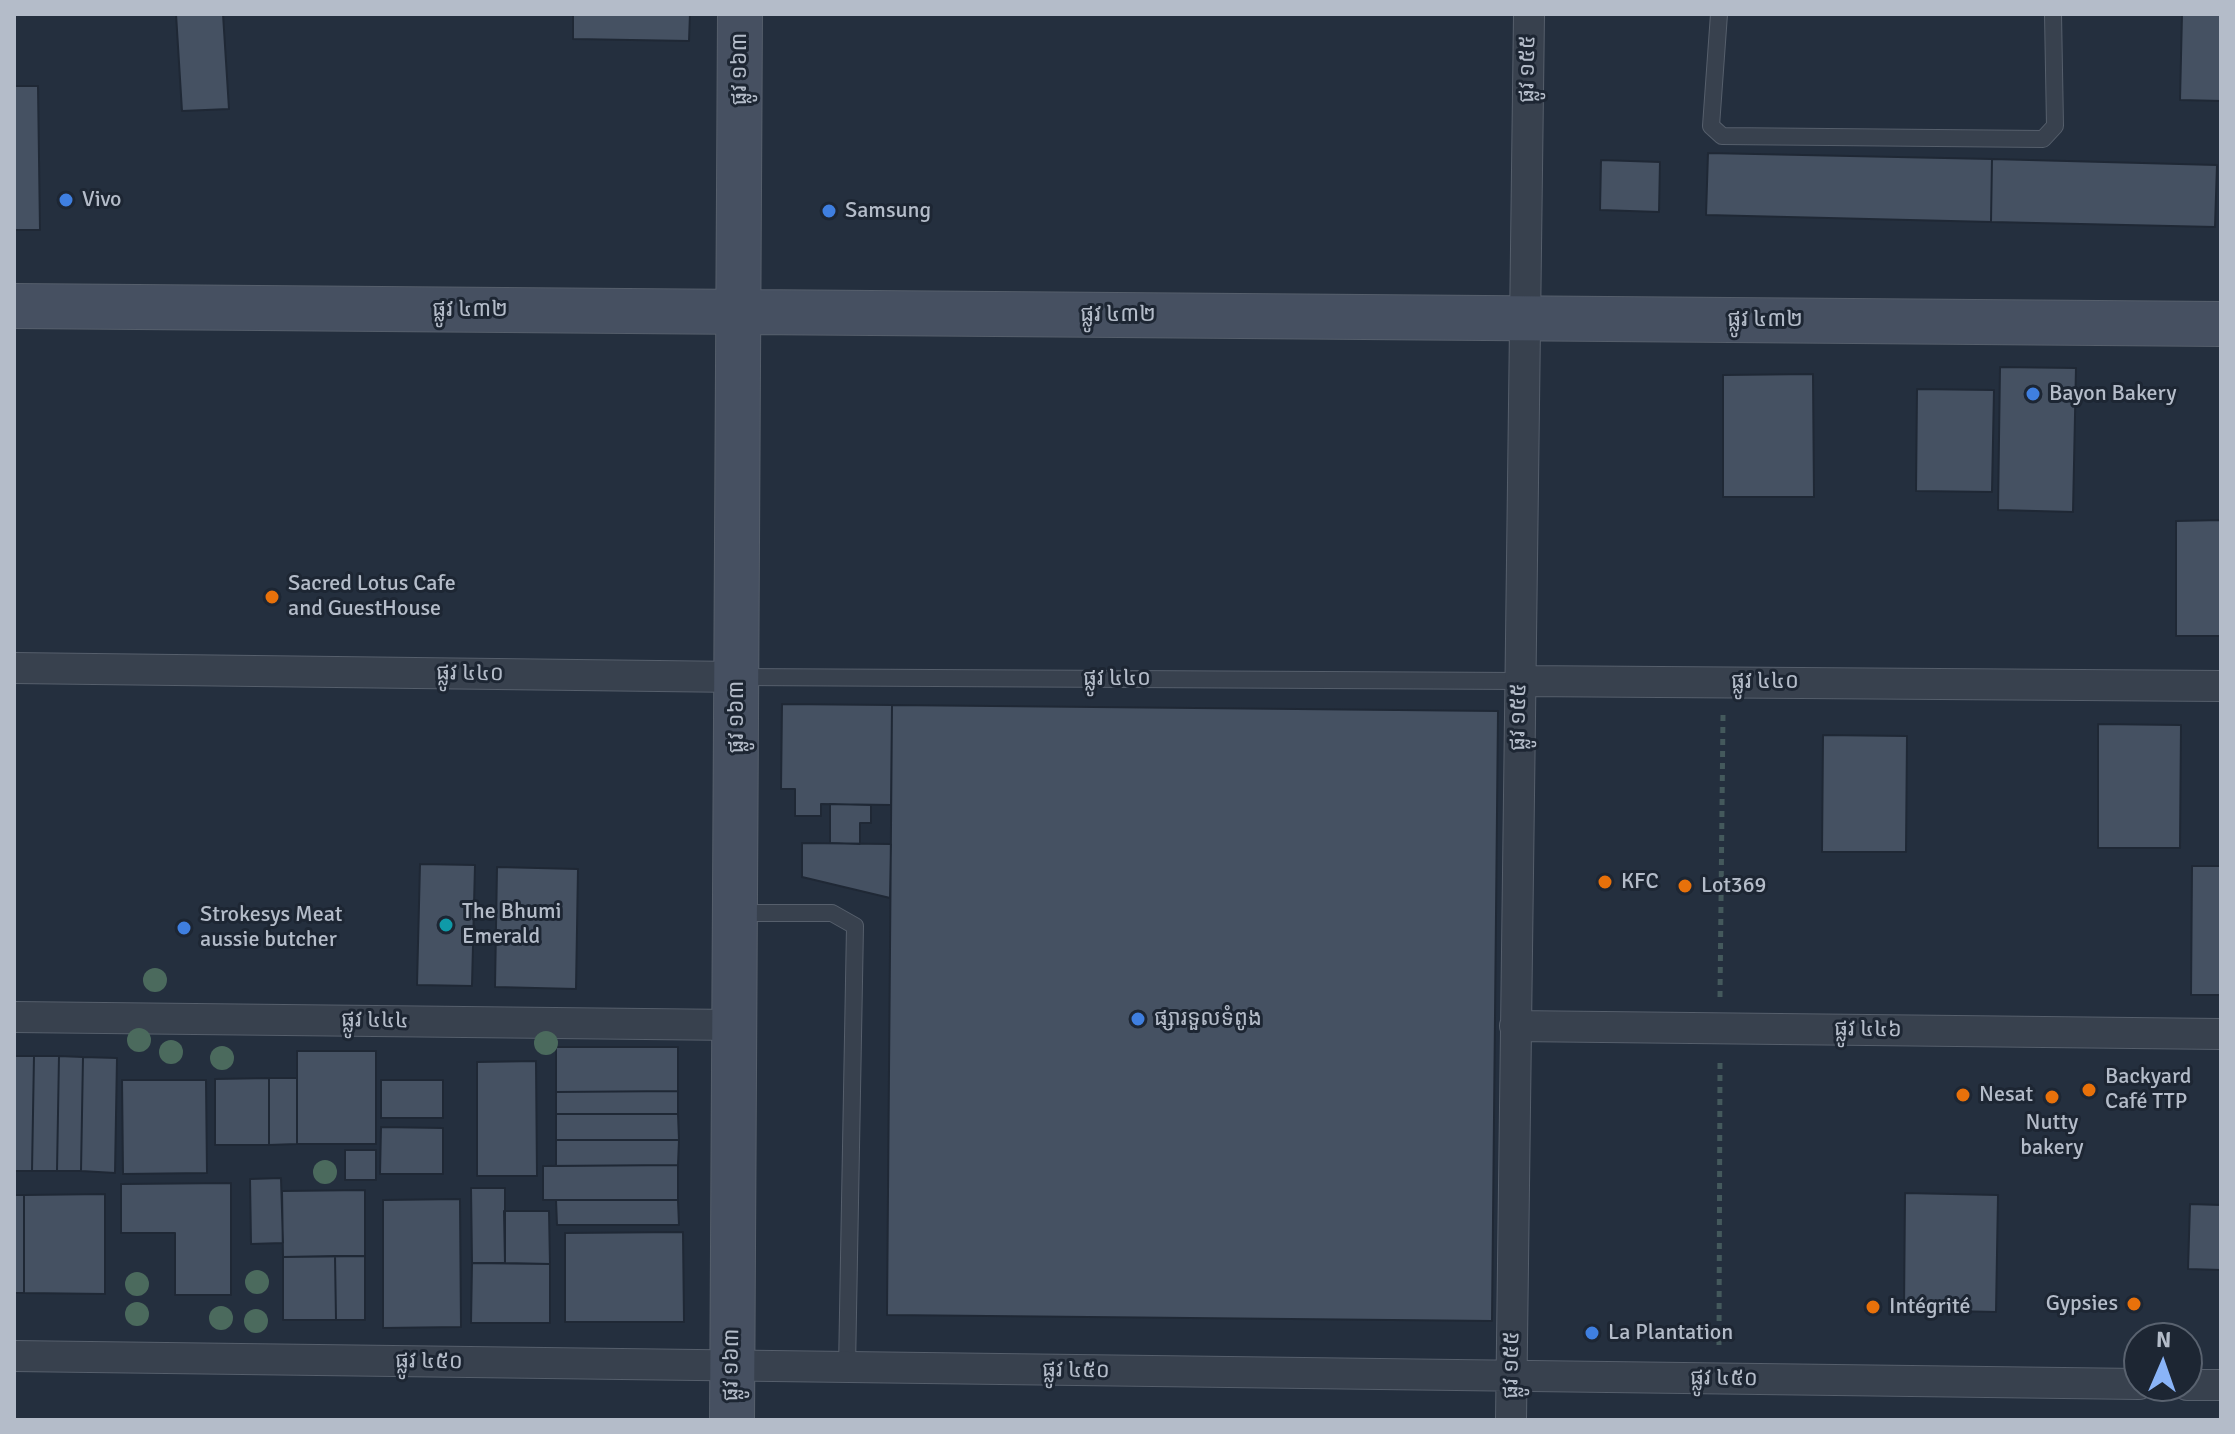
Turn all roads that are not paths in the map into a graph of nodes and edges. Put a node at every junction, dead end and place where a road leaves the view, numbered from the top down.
1 (740, 14) edge
2 (1529, 14) edge
3 (1719, 14) edge
4 (2053, 14) edge
5 (14, 306) edge
6 (740, 312) junction
7 (1525, 318) junction
8 (2221, 324) edge
9 (14, 668) edge
10 (738, 677) junction
11 (1520, 681) junction
12 (2221, 686) edge
13 (736, 913) junction
14 (14, 1017) edge
15 (735, 1025) junction
16 (1515, 1026) junction
17 (2221, 1034) edge
18 (14, 1356) edge
19 (732, 1366) junction
20 (847, 1368) junction
21 (1511, 1377) junction
22 (2123, 1384) edge
23 (732, 1420) edge
24 (1511, 1420) edge

1 - 6 street, ផ្លូវ ១៦៣
2 - 7 street, ផ្លូវ ១៥៥
3 - 4 lane
5 - 6 street, ផ្លូវ ៤៣២
6 - 7 street, ផ្លូវ ៤៣២
6 - 10 street, ផ្លូវ ១៦៣
7 - 8 street, ផ្លូវ ៤៣២
7 - 11 street, ផ្លូវ ១៥៥
9 - 10 street, ផ្លូវ ៤៤០
10 - 11 lane, ផ្លូវ ៤៤០
10 - 13 street, ផ្លូវ ១៦៣
11 - 12 street, ផ្លូវ ៤៤០
11 - 16 street, ផ្លូវ ១៥៥
13 - 15 street, ផ្លូវ ១៦៣
13 - 20 lane
14 - 15 street, ផ្លូវ ៤៤៤
15 - 19 street, ផ្លូវ ១៦៣
16 - 17 street, ផ្លូវ ៤៤៦
16 - 21 street, ផ្លូវ ១៥៥
18 - 19 street, ផ្លូវ ៤៥០
19 - 20 street, ផ្លូវ ៤៥០
19 - 23 street, ផ្លូវ ១៦៣
20 - 21 street, ផ្លូវ ៤៥០
21 - 22 street, ផ្លូវ ៤៥០
21 - 24 street, ផ្លូវ ១៥៥

